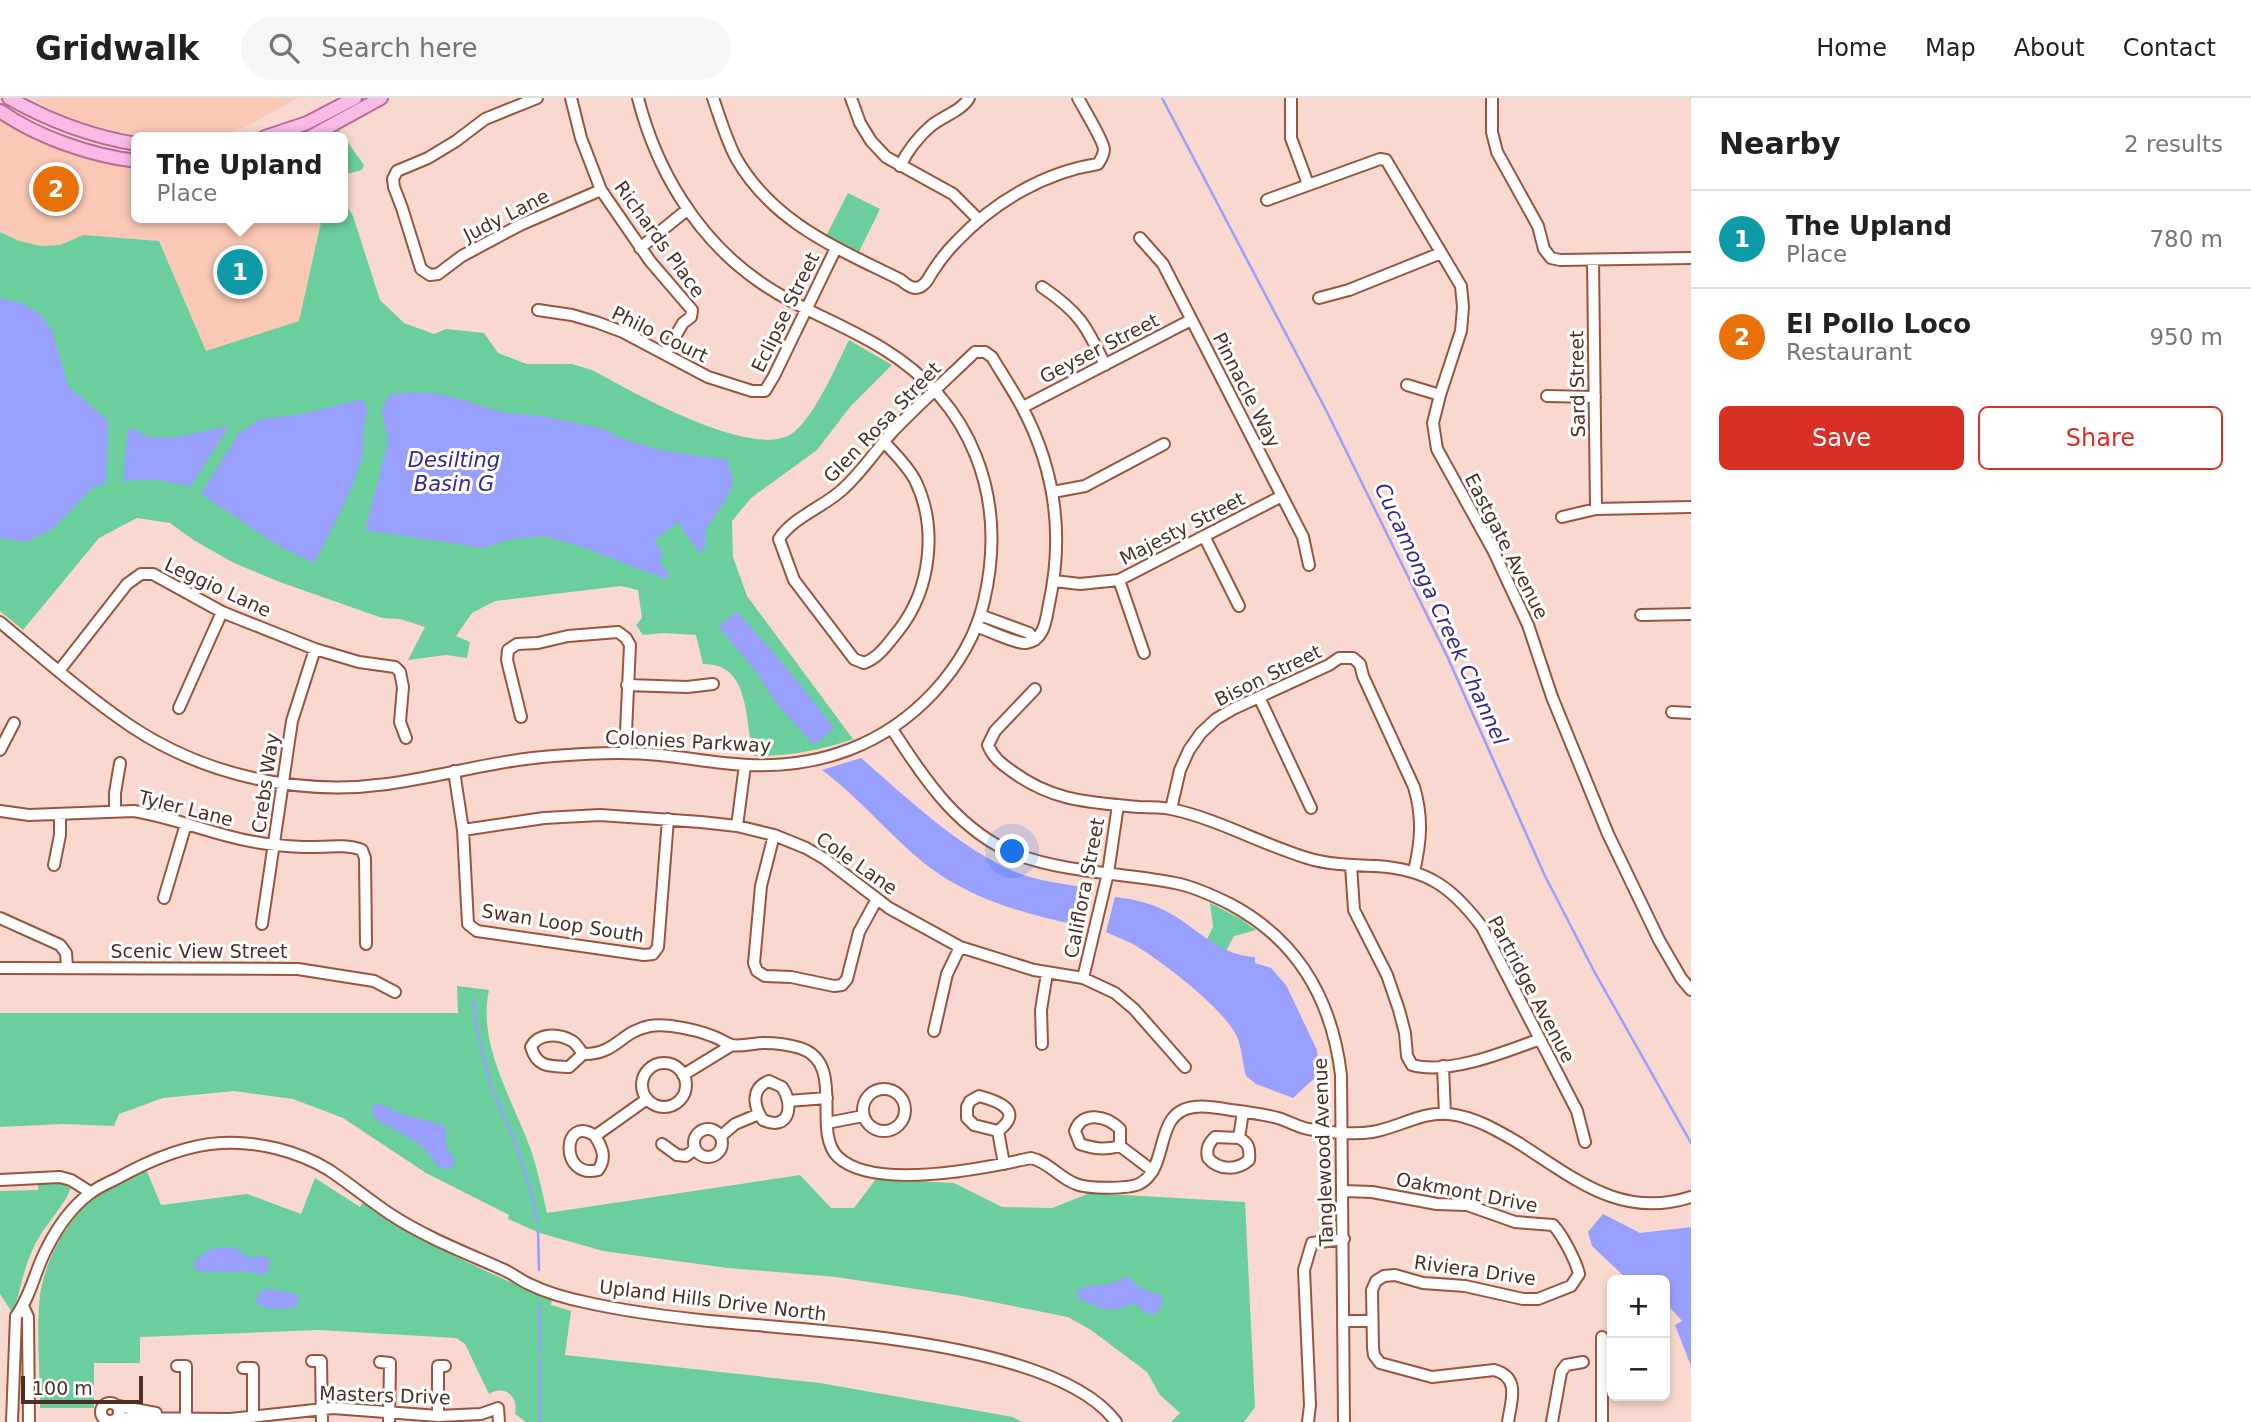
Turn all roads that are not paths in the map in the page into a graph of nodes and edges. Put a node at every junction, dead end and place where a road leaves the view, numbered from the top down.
1 (9, 98) edge
2 (355, 98) edge
3 (381, 98) edge
4 (537, 98) edge
5 (571, 98) edge
6 (638, 98) edge
7 (713, 98) edge
8 (851, 98) edge
9 (969, 98) edge
10 (1078, 98) edge
11 (1291, 98) edge
12 (1492, 98) edge
13 (0, 111) edge
14 (281, 132) edge
15 (319, 132) edge
16 (131, 143) edge
17 (131, 160) edge
18 (900, 166) junction
19 (1308, 184) junction
20 (601, 190) junction
21 (1267, 200) dead end
22 (688, 209) junction
23 (979, 220) junction
24 (1140, 238) dead end
25 (640, 247) junction
26 (836, 247) junction
27 (1441, 253) junction
28 (1691, 258) edge
29 (1594, 260) junction
30 (1042, 287) dead end
31 (1319, 298) dead end
32 (538, 310) dead end
33 (807, 310) junction
34 (1191, 320) junction
35 (665, 354) junction
36 (1105, 365) junction
37 (1407, 384) dead end
38 (765, 391) joint
39 (936, 391) junction
40 (1440, 395) junction
41 (1547, 396) dead end
42 (1595, 397) junction
43 (1023, 407) junction
44 (884, 442) junction
45 (1164, 444) dead end
46 (1054, 492) junction
47 (1282, 496) junction
48 (1691, 508) edge
49 (1596, 509) junction
50 (1562, 517) dead end
51 (1204, 536) junction
52 (1309, 565) dead end
53 (1119, 580) junction
54 (1054, 581) junction
55 (1239, 606) dead end
56 (222, 612) junction
57 (1691, 614) edge
58 (980, 615) junction
59 (1641, 615) dead end
60 (0, 622) edge
61 (976, 626) junction
62 (1035, 640) junction
63 (315, 649) junction
64 (1144, 653) dead end
65 (59, 671) junction
66 (713, 684) dead end
67 (627, 685) junction
68 (1035, 689) dead end
69 (1259, 697) junction
70 (179, 708) dead end
71 (1672, 712) dead end
72 (1691, 713) edge
73 (521, 717) dead end
74 (14, 723) dead end
75 (892, 729) junction
76 (406, 738) dead end
77 (0, 750) edge
78 (625, 753) junction
79 (120, 763) dead end
80 (745, 765) junction
81 (454, 771) junction
82 (282, 783) junction
83 (1118, 805) junction
84 (1311, 808) dead end
85 (1171, 809) junction
86 (0, 811) edge
87 (116, 811) junction
88 (60, 814) junction
89 (668, 819) junction
90 (186, 824) junction
91 (737, 826) junction
92 (463, 830) junction
93 (774, 835) junction
94 (274, 846) junction
95 (54, 865) dead end
96 (1351, 865) junction
97 (1413, 871) junction
98 (1108, 873) junction
99 (164, 898) dead end
100 (877, 899) junction
101 (0, 918) edge
102 (262, 924) dead end
103 (366, 944) dead end
104 (960, 947) junction
105 (0, 968) edge
106 (67, 968) junction
107 (1047, 973) junction
108 (1083, 978) junction
109 (1691, 990) edge
110 (395, 992) dead end
111 (934, 1031) dead end
112 (1540, 1040) junction
113 (1042, 1044) dead end
114 (732, 1045) junction
115 (583, 1054) dead end
116 (1443, 1066) junction
117 (1185, 1067) dead end
118 (683, 1075) junction
119 (647, 1098) junction
120 (827, 1098) junction
121 (788, 1101) junction
122 (1243, 1112) junction
123 (759, 1114) junction
124 (1445, 1114) junction
125 (863, 1116) junction
126 (827, 1123) junction
127 (998, 1131) dead end
128 (1342, 1132) junction
129 (595, 1136) dead end
130 (721, 1136) junction
131 (1239, 1138) dead end
132 (1585, 1142) dead end
133 (662, 1144) dead end
134 (1120, 1146) dead end
135 (695, 1149) junction
136 (1004, 1164) junction
137 (1153, 1171) junction
138 (0, 1180) edge
139 (1343, 1191) junction
140 (90, 1192) junction
141 (1689, 1197) edge
142 (1344, 1240) junction
143 (1568, 1251) joint
144 (23, 1306) junction
145 (1343, 1321) junction
146 (1372, 1321) junction
147 (28, 1327) junction
148 (9, 1329) junction
149 (1602, 1337) dead end
150 (312, 1361) dead end
151 (380, 1362) dead end
152 (1583, 1362) dead end
153 (177, 1366) dead end
154 (445, 1366) dead end
155 (243, 1368) dead end
156 (118, 1406) junction
157 (321, 1409) junction
158 (438, 1416) junction
159 (186, 1417) junction
160 (253, 1417) junction
161 (388, 1417) edge
162 (117, 1418) junction
163 (419, 1419) edge
164 (451, 1419) edge
165 (12, 1422) edge
166 (29, 1422) edge
167 (322, 1422) edge
168 (499, 1422) edge
169 (1116, 1422) edge
170 (1308, 1422) edge
171 (1344, 1422) edge
172 (1508, 1422) edge
173 (1552, 1422) edge
174 (1602, 1422) edge

1 - 16 main road
2 - 14 main road
3 - 15 main road
4 - 20 street, Judy Lane
5 - 20 street, Richards Place
6 - 22 street, Colonies Parkway
7 - 26 street
8 - 18 street
9 - 18 street
10 - 23 street
11 - 19 street
12 - 29 street
13 - 17 main road
18 - 23 street
19 - 21 street
19 - 27 street, Eastgate Avenue
20 - 25 street, Richards Place
22 - 25 street
22 - 33 street, Colonies Parkway
23 - 26 street
24 - 34 street, Pinnacle Way
25 - 35 street, Richards Place
26 - 33 street, Eclipse Street
27 - 31 street
27 - 40 street, Eastgate Avenue
28 - 29 street
29 - 42 street, Sard Street
30 - 36 street
32 - 35 street, Philo Court
33 - 38 street, Eclipse Street
33 - 39 street, Colonies Parkway
34 - 36 street, Geyser Street
34 - 47 street, Pinnacle Way
35 - 38 street, Philo Court
36 - 43 street, Geyser Street
37 - 40 street
39 - 43 street, Glen Rosa Street
39 - 44 street, Glen Rosa Street
39 - 58 street, Colonies Parkway
40 - 109 street, Eastgate Avenue
41 - 42 street
42 - 49 street, Sard Street
43 - 46 street
44 - 44 street, Glen Rosa Street
45 - 46 street
46 - 54 street
47 - 51 street, Majesty Street
47 - 52 street, Pinnacle Way
48 - 49 street
49 - 50 street
51 - 53 street, Majesty Street
51 - 55 street
53 - 54 street, Majesty Street
53 - 64 street
54 - 62 street
56 - 63 street, Leggio Lane
56 - 65 street, Leggio Lane
56 - 70 street
57 - 59 street
58 - 61 street, Colonies Parkway
58 - 62 street
60 - 65 street, Colonies Parkway
61 - 62 street
61 - 75 street, Colonies Parkway
63 - 76 street, Leggio Lane
63 - 82 street, Crebs Way
65 - 82 street, Colonies Parkway
66 - 67 street
67 - 73 street
67 - 78 street
68 - 83 street, Partridge Avenue
69 - 84 street
69 - 85 street, Bison Street
69 - 97 street, Bison Street
71 - 72 street
74 - 77 street
75 - 80 street, Colonies Parkway
75 - 98 street, Tanglewood Avenue
78 - 80 street, Colonies Parkway
78 - 81 street, Colonies Parkway
79 - 87 street
80 - 91 street
81 - 82 street, Colonies Parkway
81 - 92 street
82 - 94 street, Crebs Way
83 - 85 street, Partridge Avenue
83 - 98 street, Califlora Street
85 - 96 street, Partridge Avenue
86 - 88 street, Tyler Lane
87 - 88 street, Tyler Lane
87 - 90 street, Tyler Lane
88 - 95 street
89 - 91 street, Cole Lane
89 - 92 street, Cole Lane
89 - 92 street, Swan Loop South
90 - 94 street, Tyler Lane
90 - 99 street
91 - 93 street, Cole Lane
93 - 100 street, Cole Lane
93 - 100 street
94 - 102 street, Crebs Way
94 - 103 street, Tyler Lane
96 - 97 street, Partridge Avenue
96 - 116 street
97 - 112 street, Partridge Avenue
98 - 108 street, Califlora Street
98 - 128 street, Tanglewood Avenue
100 - 104 street, Cole Lane
101 - 106 street
104 - 107 street, Cole Lane
104 - 111 street
105 - 106 street, Scenic View Street
106 - 110 street, Scenic View Street
107 - 108 street, Cole Lane
107 - 113 street
108 - 117 street, Cole Lane
112 - 116 street
112 - 132 street, Partridge Avenue
114 - 115 street
114 - 118 street
114 - 120 street
116 - 124 street
118 - 119 street
118 - 119 street
119 - 129 street
120 - 121 street
120 - 126 street
121 - 123 street
121 - 123 street
122 - 128 street
122 - 131 street
122 - 137 street
123 - 130 street
124 - 128 street
124 - 141 street
125 - 125 street
125 - 126 street
126 - 136 street
127 - 136 street
128 - 139 street, Tanglewood Avenue
130 - 135 street
130 - 135 street
133 - 135 street
134 - 137 street
136 - 137 street
138 - 140 street
139 - 142 street, Tanglewood Avenue
139 - 143 street, Oakmont Drive
140 - 144 street, Upland Hills Drive North
140 - 169 street, Upland Hills Drive North
142 - 145 street, Tanglewood Avenue
142 - 170 street
143 - 146 street, Riviera Drive
144 - 147 street
144 - 148 street, Upland Hills Drive North
145 - 146 street
145 - 171 street, Tanglewood Avenue
146 - 172 street
147 - 148 street
147 - 166 street
148 - 165 street, Upland Hills Drive North
149 - 174 street
150 - 157 street
151 - 161 street
152 - 173 street
153 - 159 street
154 - 158 street
155 - 160 street
156 - 159 street, Masters Drive
156 - 162 street
156 - 162 street
157 - 160 street, Masters Drive
157 - 161 street, Masters Drive
157 - 167 street
158 - 163 street, Masters Drive
158 - 164 street, Masters Drive
159 - 160 street, Masters Drive
159 - 162 street, Masters Drive
161 - 163 street, Masters Drive
164 - 168 street, Masters Drive

